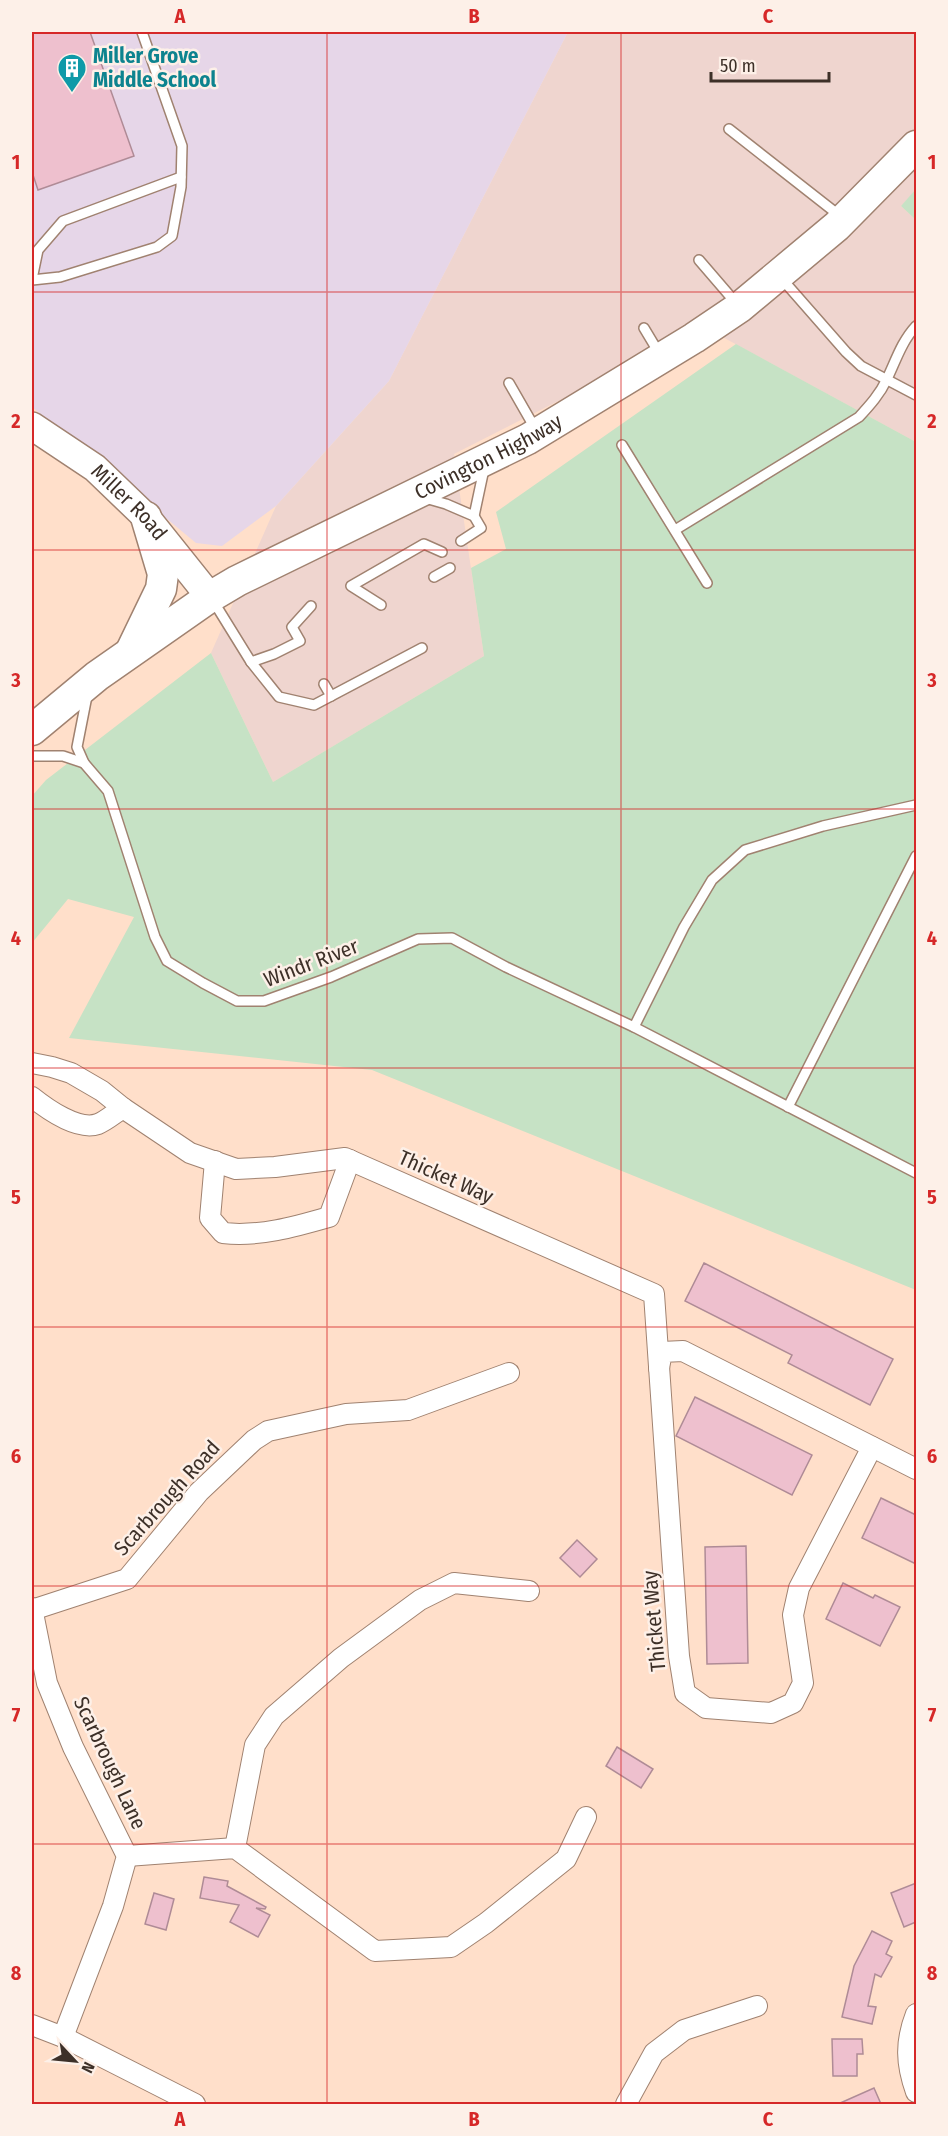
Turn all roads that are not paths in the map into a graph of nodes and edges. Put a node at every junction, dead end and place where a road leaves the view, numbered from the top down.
1 (142, 32) edge
2 (729, 129) dead end
3 (916, 146) edge
4 (181, 177) junction
5 (844, 219) junction
6 (699, 260) dead end
7 (779, 275) junction
8 (32, 279) edge
9 (740, 307) junction
10 (916, 326) edge
11 (644, 328) dead end
12 (662, 358) junction
13 (886, 380) junction
14 (509, 383) dead end
15 (916, 395) edge
16 (32, 426) edge
17 (538, 433) junction
18 (622, 445) dead end
19 (486, 460) junction
20 (414, 495) junction
21 (474, 516) junction
22 (146, 517) junction
23 (675, 530) junction
24 (461, 542) dead end
25 (442, 552) dead end
26 (450, 568) dead end
27 (434, 577) dead end
28 (707, 583) dead end
29 (210, 597) junction
30 (381, 604) dead end
31 (311, 606) dead end
32 (422, 648) dead end
33 (131, 653) junction
34 (251, 662) junction
35 (90, 682) junction
36 (324, 684) dead end
37 (331, 696) junction
38 (32, 730) edge
39 (32, 756) edge
40 (84, 763) junction
41 (916, 804) edge
42 (916, 856) edge
43 (634, 1027) junction
44 (32, 1063) edge
45 (32, 1097) edge
46 (788, 1107) junction
47 (123, 1108) junction
48 (350, 1160) junction
49 (215, 1161) junction
50 (916, 1173) edge
51 (659, 1368) junction
52 (509, 1373) dead end
53 (872, 1447) junction
54 (916, 1470) edge
55 (529, 1592) dead end
56 (32, 1609) edge
57 (586, 1817) dead end
58 (235, 1848) junction
59 (127, 1856) junction
60 (757, 2006) dead end
61 (916, 2014) edge
62 (32, 2025) edge
63 (63, 2037) junction
64 (916, 2092) edge
65 (195, 2104) edge
66 (626, 2104) edge

1 - 4 lane
2 - 5 lane
3 - 5 main road, Covington Highway
4 - 8 lane
4 - 8 lane
5 - 7 main road, Covington Highway
6 - 9 lane
7 - 9 main road, Covington Highway
7 - 13 lane
9 - 12 main road, Covington Highway
10 - 13 lane
11 - 12 lane
12 - 17 main road, Covington Highway
13 - 15 lane
13 - 23 lane
14 - 17 lane
16 - 22 street, Miller Road
17 - 19 main road, Covington Highway
18 - 23 lane
19 - 20 main road, Covington Highway
19 - 21 lane
20 - 21 lane
20 - 29 main road, Covington Highway
21 - 24 lane
22 - 29 street, Miller Road
22 - 33 main road
23 - 28 lane
25 - 30 lane
26 - 27 lane
29 - 33 main road, Covington Highway
29 - 34 lane
31 - 34 lane
32 - 37 lane
33 - 35 main road, Covington Highway
34 - 37 lane
35 - 38 main road, Covington Highway
35 - 40 lane
36 - 37 lane
39 - 40 lane
40 - 43 lane, Windr River
41 - 43 lane
42 - 46 lane
43 - 46 lane, Windr River
44 - 47 street, Thicket Way
45 - 47 street
46 - 50 lane, Windr River
47 - 49 street, Thicket Way
48 - 49 street, Thicket Way
48 - 49 street
48 - 51 street, Thicket Way
51 - 53 street
51 - 53 street, Thicket Way
52 - 56 street, Scarbrough Road
53 - 54 street
55 - 58 street
56 - 59 street, Scarbrough Lane
57 - 58 street
58 - 59 street
59 - 63 street, Scarbrough Lane
60 - 66 street
61 - 64 street
62 - 63 street
63 - 65 street

